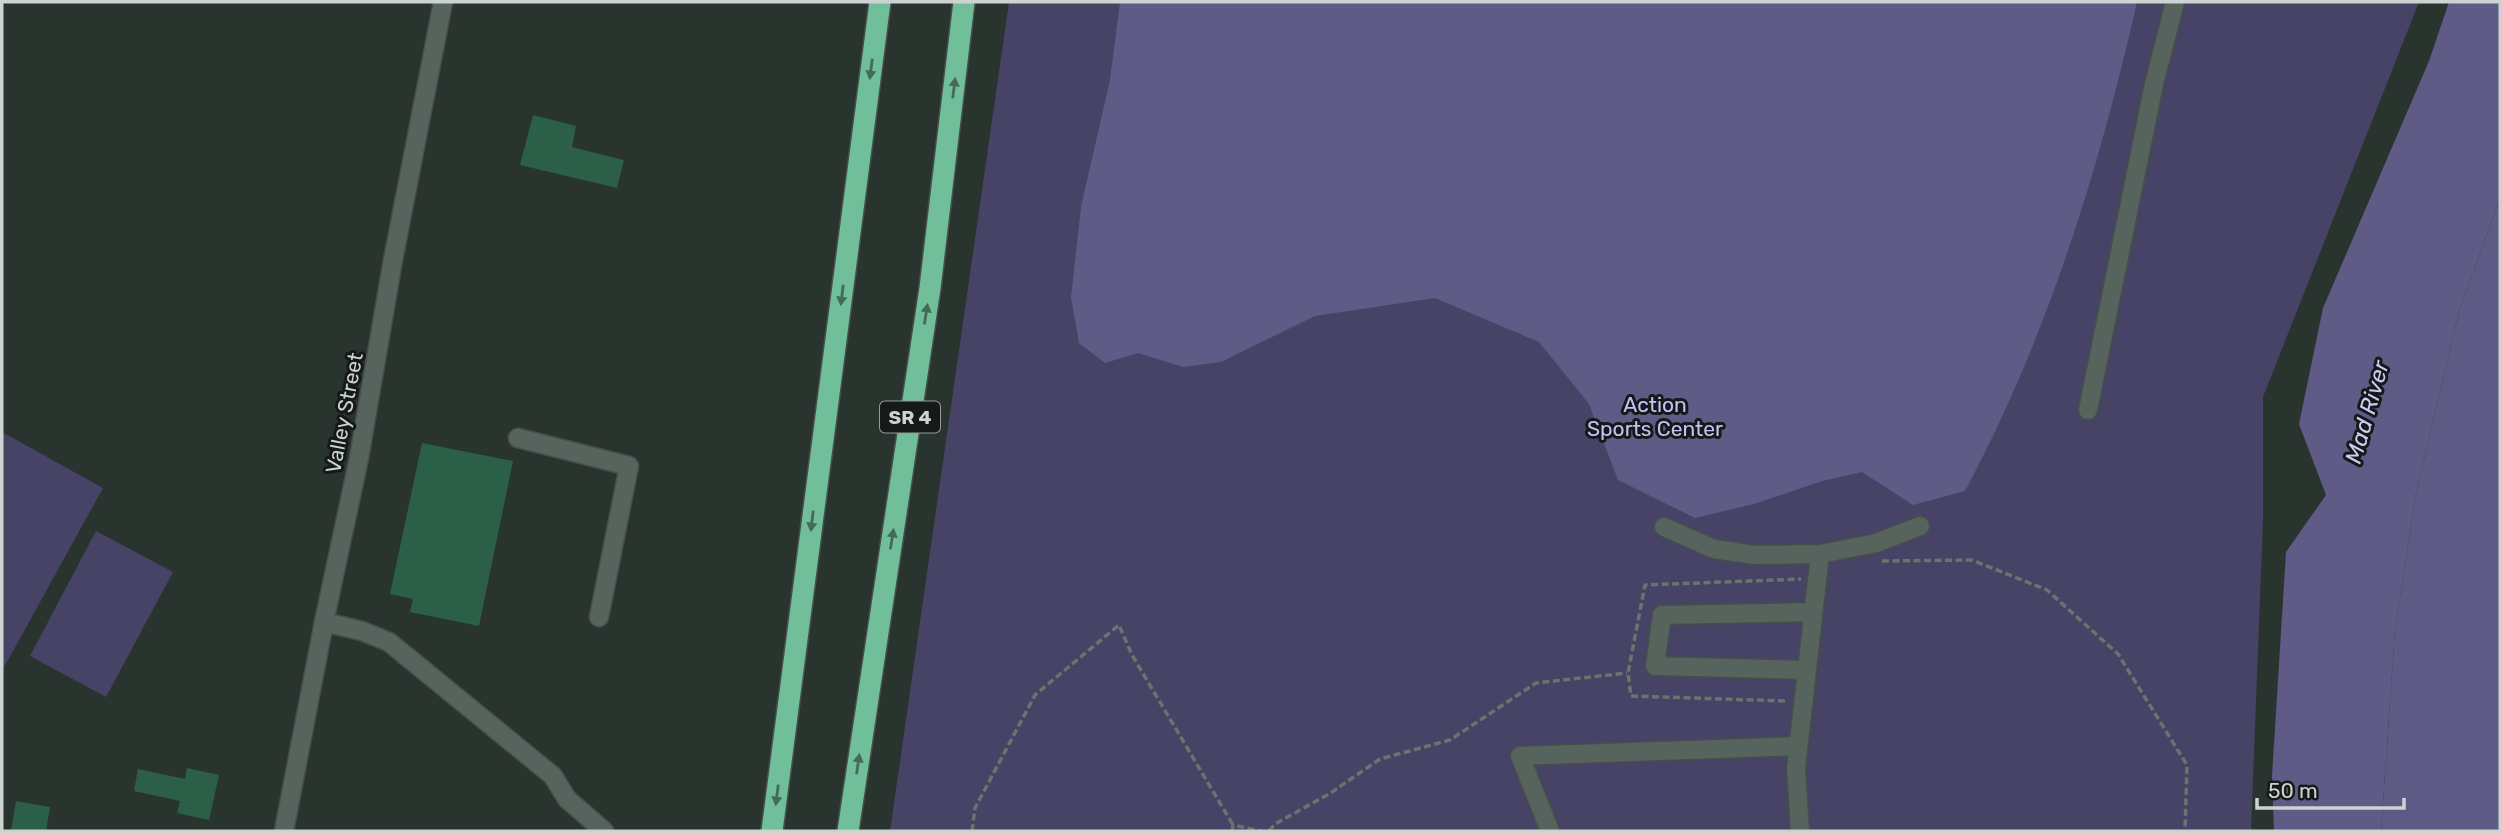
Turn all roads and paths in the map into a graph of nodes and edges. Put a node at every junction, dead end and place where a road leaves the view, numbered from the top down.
1 (443, 2) edge
2 (880, 2) edge
3 (964, 2) edge
4 (2175, 2) edge
5 (2088, 410) dead end
6 (518, 438) dead end
7 (1920, 526) dead end
8 (1664, 527) dead end
9 (1820, 554) junction
10 (1875, 561) dead end
11 (1813, 612) junction
12 (599, 617) dead end
13 (324, 622) junction
14 (1806, 670) junction
15 (1785, 713) dead end
16 (1798, 746) junction
17 (1233, 825) junction
18 (284, 831) edge
19 (604, 831) edge
20 (772, 831) edge
21 (848, 831) edge
22 (972, 831) edge
23 (1232, 831) edge
24 (1261, 831) edge
25 (1269, 831) edge
26 (1550, 831) edge
27 (1800, 831) edge
28 (2185, 831) edge

1 - 13 street, Valley Street
2 -> 20 highway
21 -> 3 highway, SR 4
4 - 5 street
6 - 12 street
7 - 9 street
8 - 9 street
9 - 11 street
10 - 28 path
11 - 14 street
11 - 14 street
13 - 18 street, Valley Street
13 - 19 street
14 - 16 street
15 - 25 path
16 - 26 street
16 - 27 street
17 - 22 path
17 - 23 path
17 - 24 path

